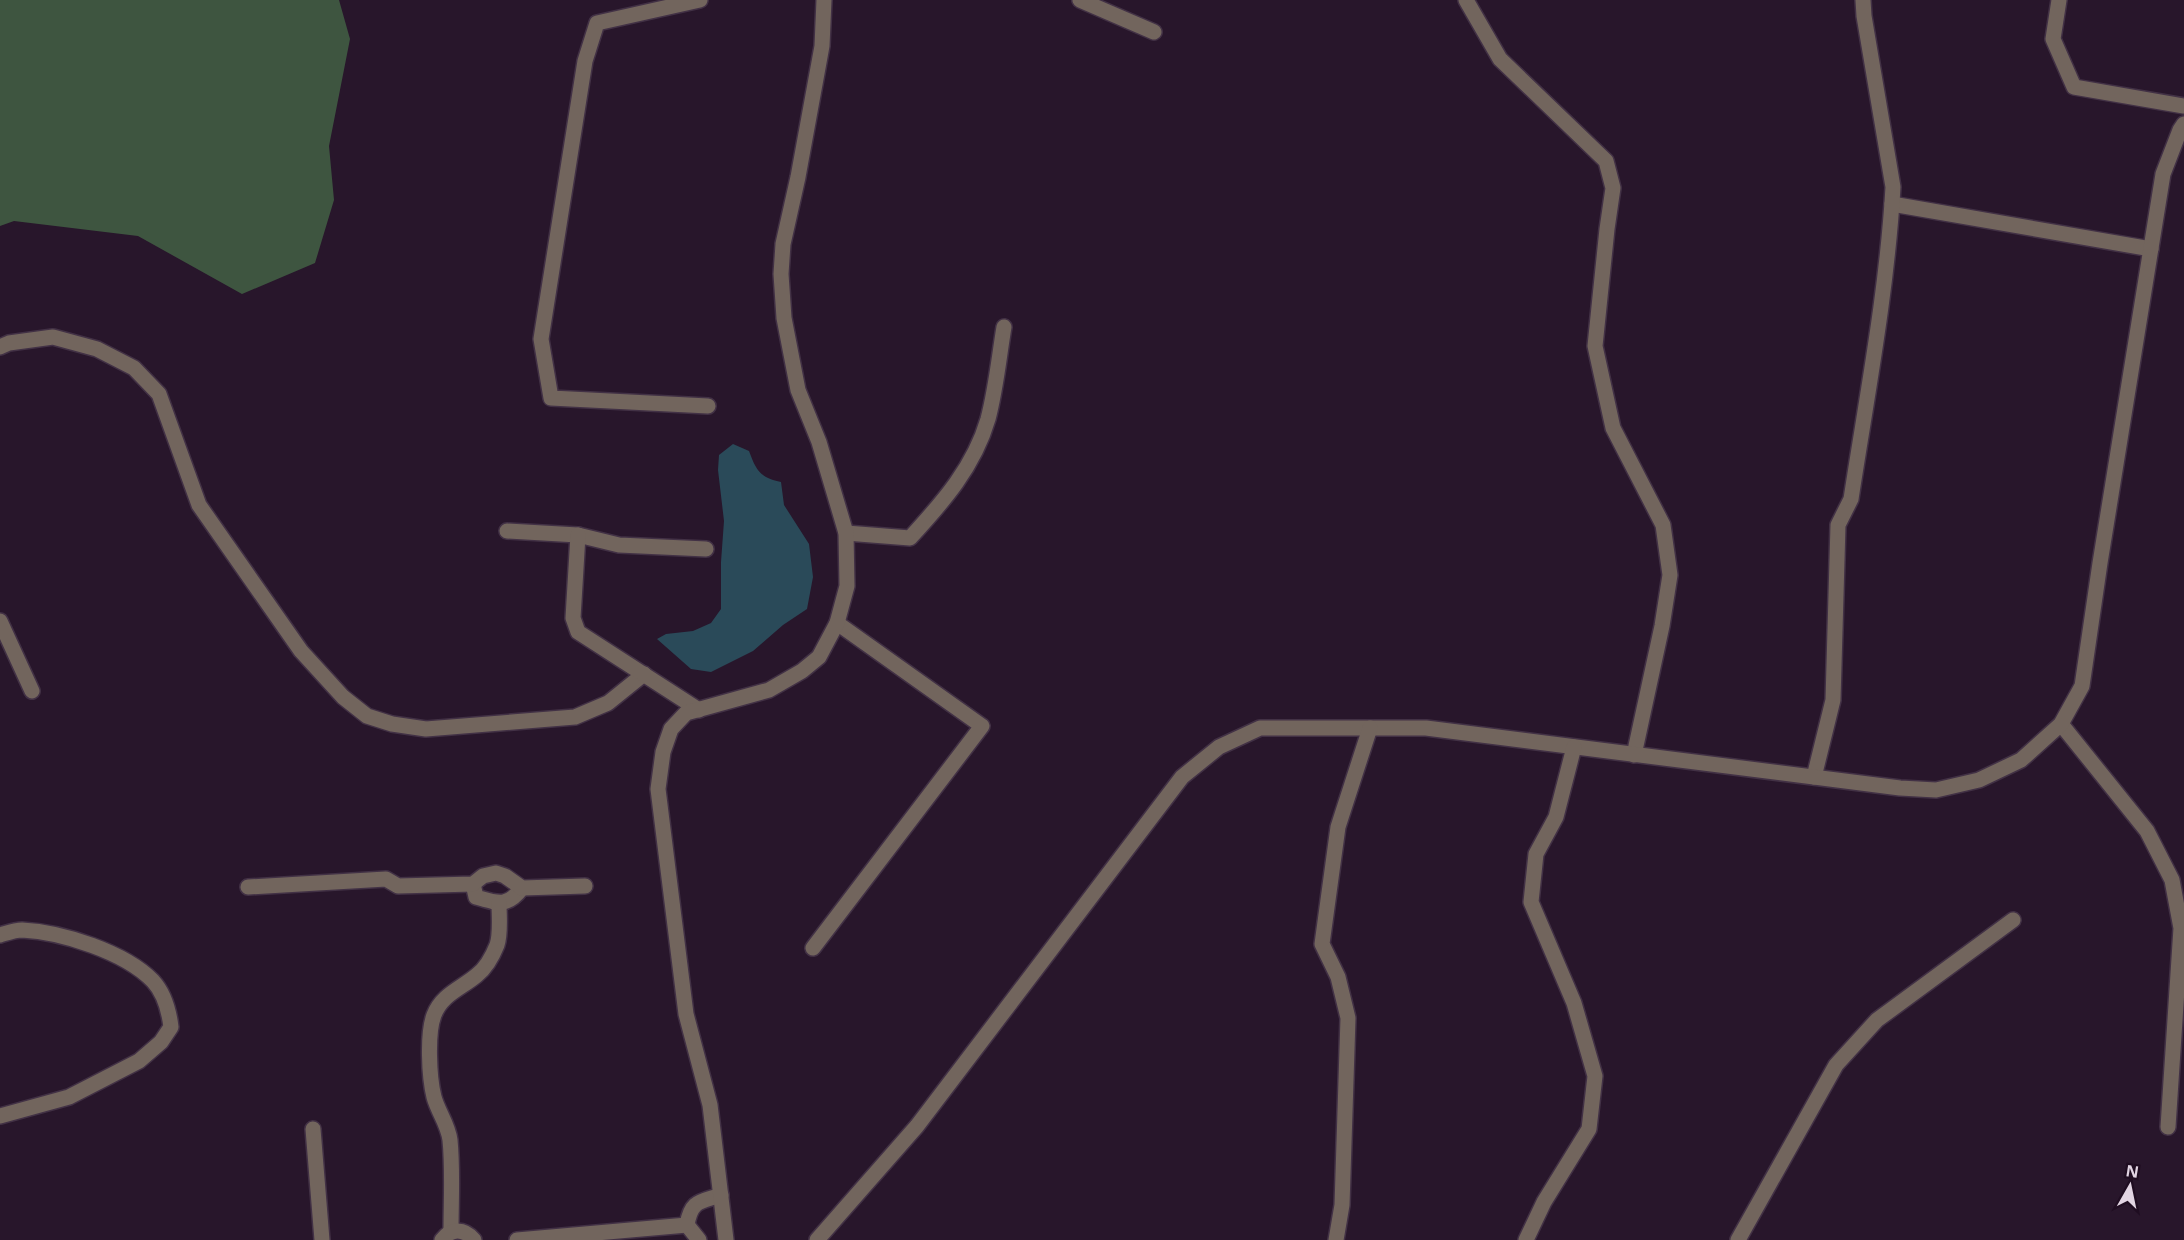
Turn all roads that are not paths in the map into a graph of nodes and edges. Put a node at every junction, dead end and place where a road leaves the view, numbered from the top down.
1 (700, 0) edge
2 (1080, 0) edge
3 (1466, 0) edge
4 (1863, 0) edge
5 (2059, 0) edge
6 (826, 1) edge
7 (1154, 32) dead end
8 (2184, 106) edge
9 (2184, 124) edge
10 (1892, 204) junction
11 (2151, 249) junction
12 (1005, 327) dead end
13 (0, 347) edge
14 (708, 406) dead end
15 (507, 531) dead end
16 (846, 533) junction
17 (578, 535) junction
18 (706, 549) dead end
19 (0, 621) edge
20 (837, 623) junction
21 (644, 674) junction
22 (32, 691) dead end
23 (699, 710) junction
24 (2061, 724) junction
25 (1370, 728) junction
26 (1574, 747) junction
27 (1634, 755) junction
28 (1814, 777) junction
29 (473, 884) junction
30 (585, 886) dead end
31 (248, 887) dead end
32 (522, 888) junction
33 (499, 903) junction
34 (2013, 920) dead end
35 (0, 935) edge
36 (813, 948) dead end
37 (0, 1116) edge
38 (2168, 1127) dead end
39 (313, 1129) dead end
40 (721, 1195) junction
41 (687, 1225) junction
42 (446, 1236) edge
43 (322, 1240) edge
44 (474, 1240) edge
45 (517, 1240) edge
46 (699, 1240) edge
47 (726, 1240) edge
48 (817, 1240) edge
49 (1336, 1240) edge
50 (1526, 1240) edge
51 (1738, 1240) edge

1 - 14 street
2 - 7 street
3 - 27 street
4 - 10 street
5 - 8 street
6 - 16 street
9 - 11 street
10 - 11 street
10 - 28 street
11 - 24 street
12 - 16 street
13 - 21 street
15 - 17 street
16 - 20 street
17 - 18 street
17 - 21 street
19 - 22 street
20 - 23 street
20 - 36 street
21 - 23 street
23 - 40 street
24 - 28 street
24 - 38 street
25 - 26 street
25 - 48 street
25 - 49 street
26 - 27 street
26 - 50 street
27 - 28 street
29 - 31 street
29 - 32 street
29 - 33 street
30 - 32 street
32 - 33 street
33 - 42 street
34 - 51 street
35 - 37 street
39 - 43 street
40 - 41 street
40 - 47 street
41 - 45 street
41 - 46 street
42 - 44 street

